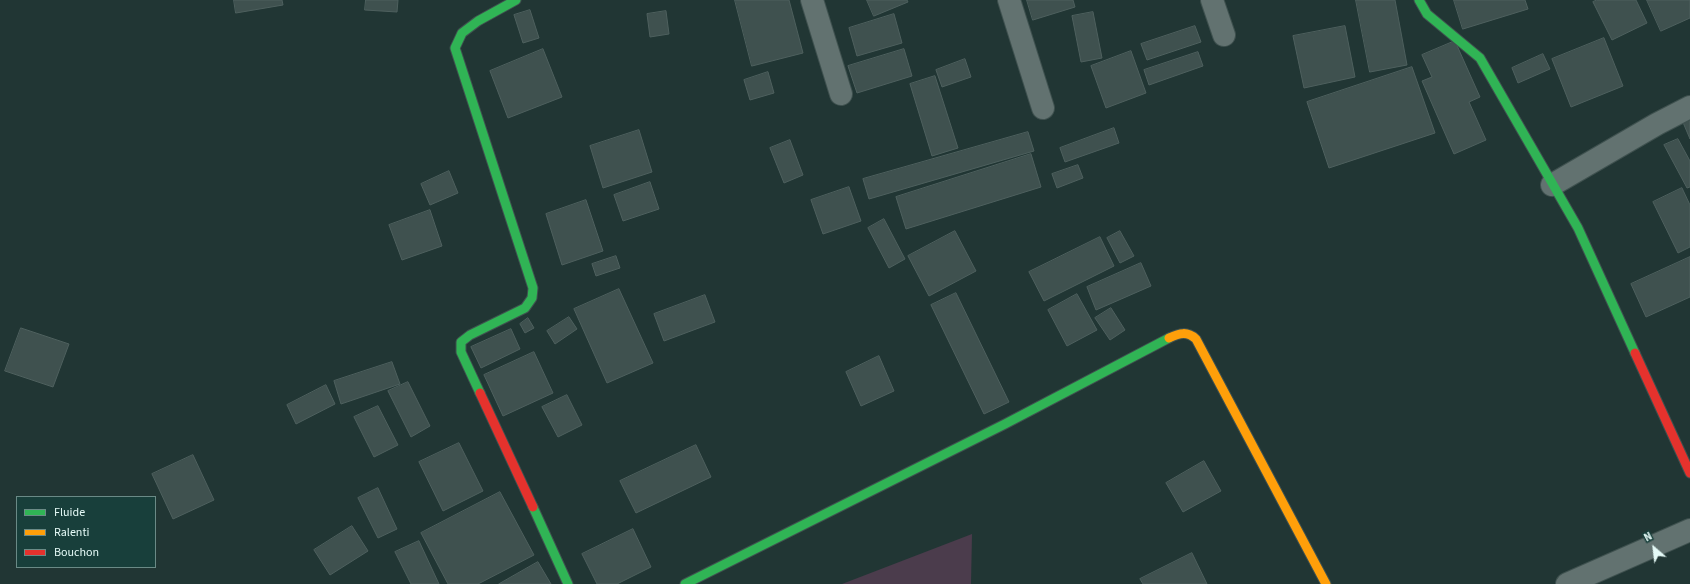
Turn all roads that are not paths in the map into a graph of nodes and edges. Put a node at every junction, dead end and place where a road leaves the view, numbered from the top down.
1 (516, 0) edge
2 (812, 0) edge
3 (1009, 0) edge
4 (1212, 0) edge
5 (1419, 0) edge
6 (1224, 35) dead end
7 (841, 94) dead end
8 (1690, 107) edge
9 (1042, 108) dead end
10 (1552, 185) junction
11 (1690, 473) edge
12 (1690, 530) edge
13 (568, 584) edge
14 (685, 584) edge
15 (1326, 584) edge
16 (1567, 584) edge

1 - 13 street
2 - 7 street
3 - 9 street
4 - 6 street
5 - 10 street
8 - 10 street
10 - 11 street
12 - 16 street
14 - 15 street

